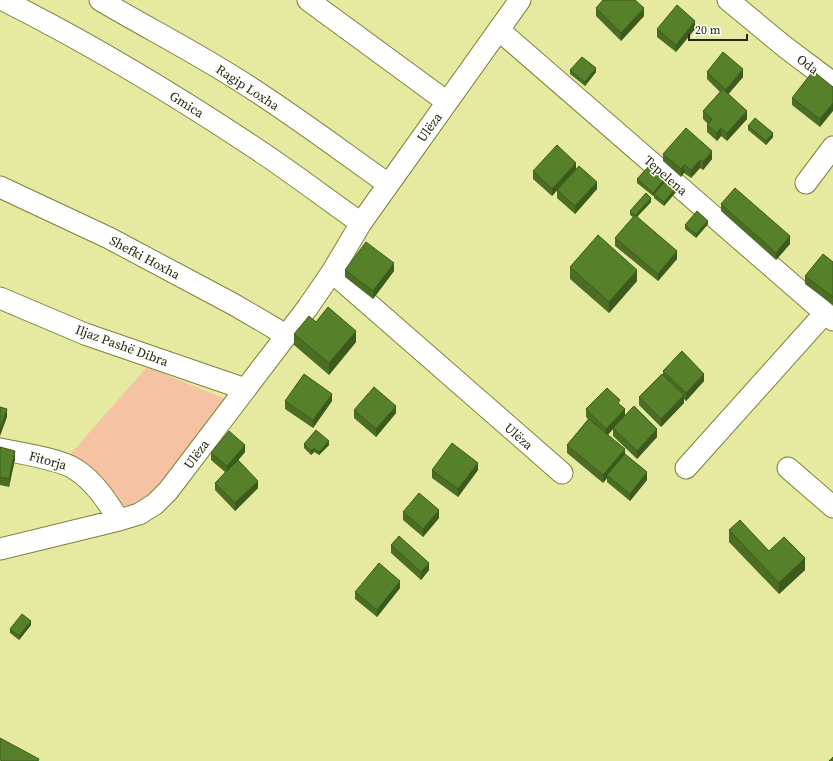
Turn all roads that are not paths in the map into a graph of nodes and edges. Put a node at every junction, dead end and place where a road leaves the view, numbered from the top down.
1 (3, 0) edge
2 (100, 0) edge
3 (308, 0) edge
4 (519, 0) edge
5 (728, 0) edge
6 (500, 31) junction
7 (833, 83) edge
8 (447, 102) junction
9 (833, 147) edge
10 (806, 183) dead end
11 (388, 184) junction
12 (0, 187) edge
13 (361, 224) junction
14 (332, 272) junction
15 (0, 298) edge
16 (829, 316) edge
17 (286, 335) junction
18 (245, 388) junction
19 (0, 449) edge
20 (686, 468) dead end
21 (788, 468) dead end
22 (562, 473) dead end
23 (833, 507) edge
24 (119, 520) junction
25 (0, 549) edge

1 - 13 street, Gmica
2 - 11 street, Ragip Loxha
3 - 8 street, Ulëza
4 - 6 street, Ulëza
5 - 7 street, Oda
6 - 8 street, Ulëza
6 - 16 street, Tepelena
8 - 11 street, Ulëza
9 - 10 street
11 - 13 street, Ulëza
12 - 17 street, Shefki Hoxha
13 - 14 street, Ulëza
14 - 17 street, Ulëza
14 - 22 street, Ulëza
15 - 18 street, Iljaz Pashë Dibra
16 - 20 street
17 - 18 street, Ulëza
18 - 24 street, Ulëza
19 - 24 street, Fitorja
21 - 23 street
24 - 25 street, Ulëza

